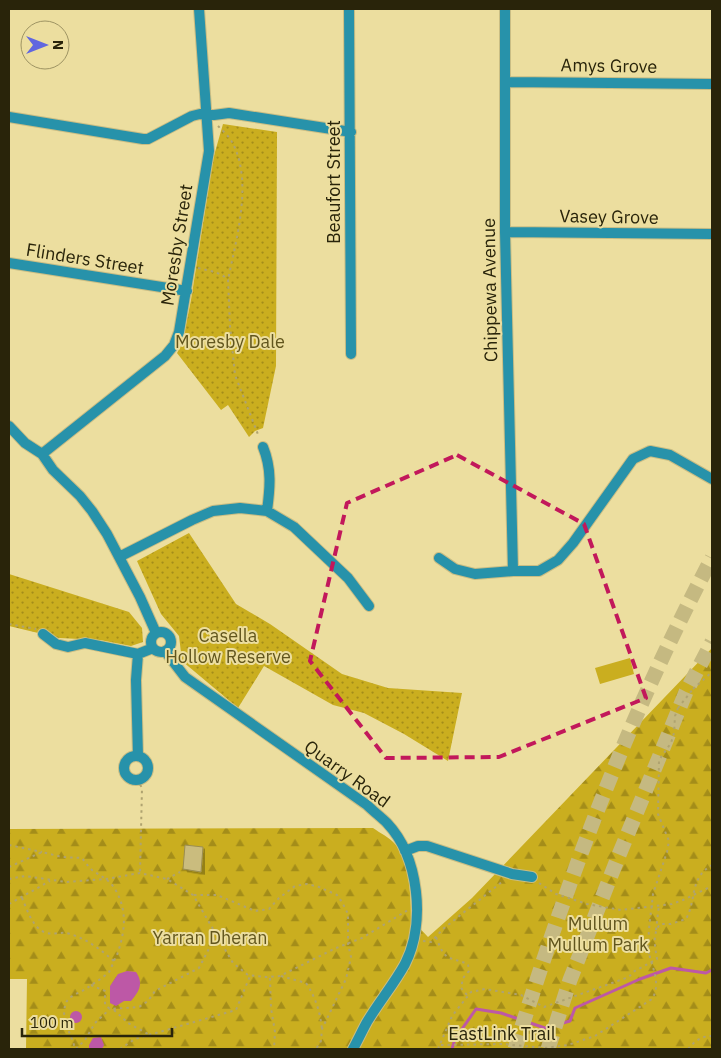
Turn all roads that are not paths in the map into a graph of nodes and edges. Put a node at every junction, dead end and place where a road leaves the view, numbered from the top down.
1 (199, 9) edge
2 (349, 9) edge
3 (505, 9) edge
4 (505, 82) junction
5 (712, 84) edge
6 (208, 114) junction
7 (9, 117) edge
8 (351, 132) junction
9 (505, 232) junction
10 (712, 234) edge
11 (9, 263) edge
12 (187, 291) junction
13 (351, 354) dead end
14 (9, 426) edge
15 (262, 447) road end
16 (42, 454) junction
17 (712, 479) edge
18 (267, 511) junction
19 (119, 557) junction
20 (439, 558) dead end
21 (513, 571) junction
22 (369, 606) dead end
23 (156, 633) junction
24 (43, 634) road end
25 (153, 648) junction
26 (165, 651) junction
27 (138, 654) junction
28 (138, 756) junction
29 (405, 851) junction
30 (532, 877) road end
31 (353, 1049) edge

1 - 6 street, Moresby Street
2 - 8 street, Beaufort Street
3 - 4 street, Chippewa Avenue
4 - 5 street, Amys Grove
4 - 9 street, Chippewa Avenue
6 - 7 street
6 - 8 street
6 - 12 street, Moresby Street
8 - 13 street, Beaufort Street
9 - 10 street, Vasey Grove
9 - 21 street, Chippewa Avenue
11 - 12 street, Flinders Street
12 - 16 street, Moresby Street
14 - 16 street
15 - 18 street
16 - 19 street
17 - 21 street
18 - 19 street
18 - 22 street
19 - 23 street
20 - 21 street
23 - 25 street
23 - 26 street
24 - 27 street
25 - 26 street
25 - 27 street
26 - 29 street, Quarry Road
27 - 28 street
28 - 28 street
29 - 30 street
29 - 31 street, Quarry Road

